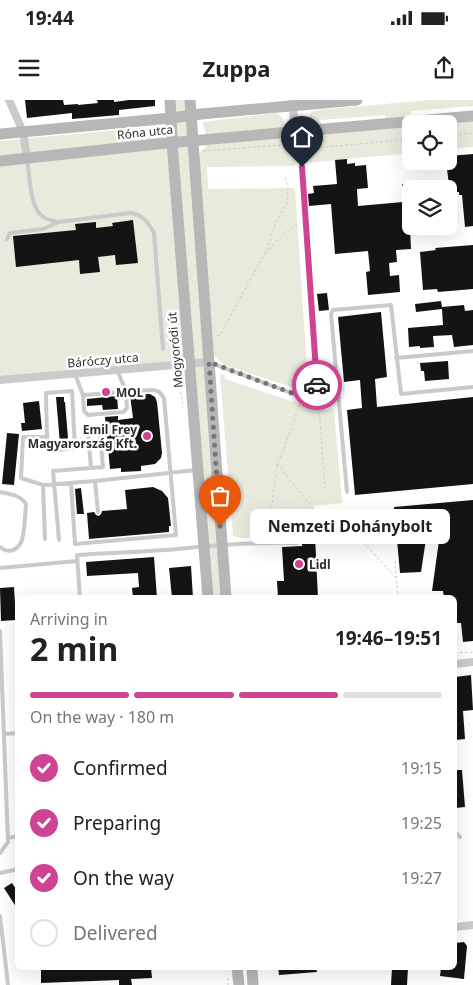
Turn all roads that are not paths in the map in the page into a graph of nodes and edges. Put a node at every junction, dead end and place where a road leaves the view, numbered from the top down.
1 (9, 100) edge
2 (170, 100) edge
3 (190, 100) edge
4 (357, 100) edge
5 (293, 103) edge
6 (191, 115) junction
7 (473, 116) edge
8 (171, 118) junction
9 (23, 132) junction
10 (297, 132) junction
11 (0, 134) edge
12 (193, 141) junction
13 (172, 143) junction
14 (27, 159) junction
15 (0, 161) edge
16 (58, 222) junction
17 (7, 239) dead end
18 (163, 349) dead end
19 (473, 351) edge
20 (396, 358) junction
21 (209, 362) junction
22 (190, 364) junction
23 (117, 370) junction
24 (75, 374) junction
25 (0, 380) edge
26 (473, 387) edge
27 (126, 391) junction
28 (83, 395) junction
29 (339, 398) junction
30 (318, 400) junction
31 (47, 437) junction
32 (91, 468) junction
33 (198, 470) junction
34 (170, 473) junction
35 (95, 481) junction
36 (71, 483) junction
37 (54, 484) junction
38 (43, 485) junction
39 (0, 492) edge
40 (347, 492) dead end
41 (98, 512) dead end
42 (46, 539) dead end
43 (59, 540) dead end
44 (297, 543) dead end
45 (222, 544) junction
46 (204, 546) junction
47 (0, 547) edge
48 (78, 561) junction
49 (0, 568) edge
50 (80, 595) edge
51 (208, 595) edge
52 (226, 595) edge
53 (0, 631) edge
54 (473, 662) edge
55 (457, 664) edge
56 (15, 732) edge
57 (4, 734) junction
58 (457, 834) edge
59 (15, 837) edge
60 (460, 837) dead end
61 (8, 838) junction
62 (0, 853) edge
63 (15, 870) edge
64 (0, 874) edge
65 (0, 916) edge
66 (473, 925) edge
67 (457, 926) edge
68 (237, 970) edge
69 (252, 970) edge
70 (8, 985) edge
71 (238, 985) edge
72 (253, 985) edge

1 - 9 street
2 - 8 street, Mogyoródi út
3 - 6 street
4 - 5 street, Róna utca
5 - 6 street, Róna utca
5 - 10 street
6 - 8 street, Róna utca
6 - 12 street
7 - 10 street, Róna utca
8 - 9 street, Róna utca
8 - 13 street, Mogyoródi út
9 - 11 street, Róna utca
9 - 14 street
10 - 12 street, Róna utca
10 - 30 lane
12 - 13 street, Róna utca
12 - 21 street
13 - 14 street, Róna utca
13 - 22 street, Mogyoródi út
14 - 15 street, Róna utca
14 - 16 lane
16 - 17 lane
16 - 18 lane
19 - 20 lane
20 - 26 lane
20 - 29 lane
21 - 22 street, Báróczy utca
21 - 30 lane
21 - 45 street
22 - 23 street, Báróczy utca
22 - 33 street, Mogyoródi út
23 - 24 street, Báróczy utca
23 - 27 lane
24 - 25 street, Báróczy utca
24 - 28 lane
27 - 28 lane
27 - 28 lane
27 - 34 lane
29 - 30 lane
29 - 40 lane
31 - 31 lane
31 - 38 lane
32 - 32 lane
32 - 37 lane
33 - 34 lane
33 - 46 street, Mogyoródi út
34 - 35 lane
34 - 36 lane
35 - 36 lane
35 - 41 lane
36 - 37 lane
37 - 38 lane
37 - 43 lane
38 - 42 lane
39 - 47 lane
44 - 45 lane
45 - 46 lane
45 - 52 street
46 - 48 lane
46 - 51 street, Mogyoródi út
48 - 49 lane
48 - 50 lane
53 - 57 lane
54 - 55 street
56 - 57 lane
57 - 61 lane
58 - 60 lane
59 - 61 lane
61 - 62 lane
63 - 64 lane
65 - 70 lane
66 - 67 street
68 - 71 street
69 - 72 street

